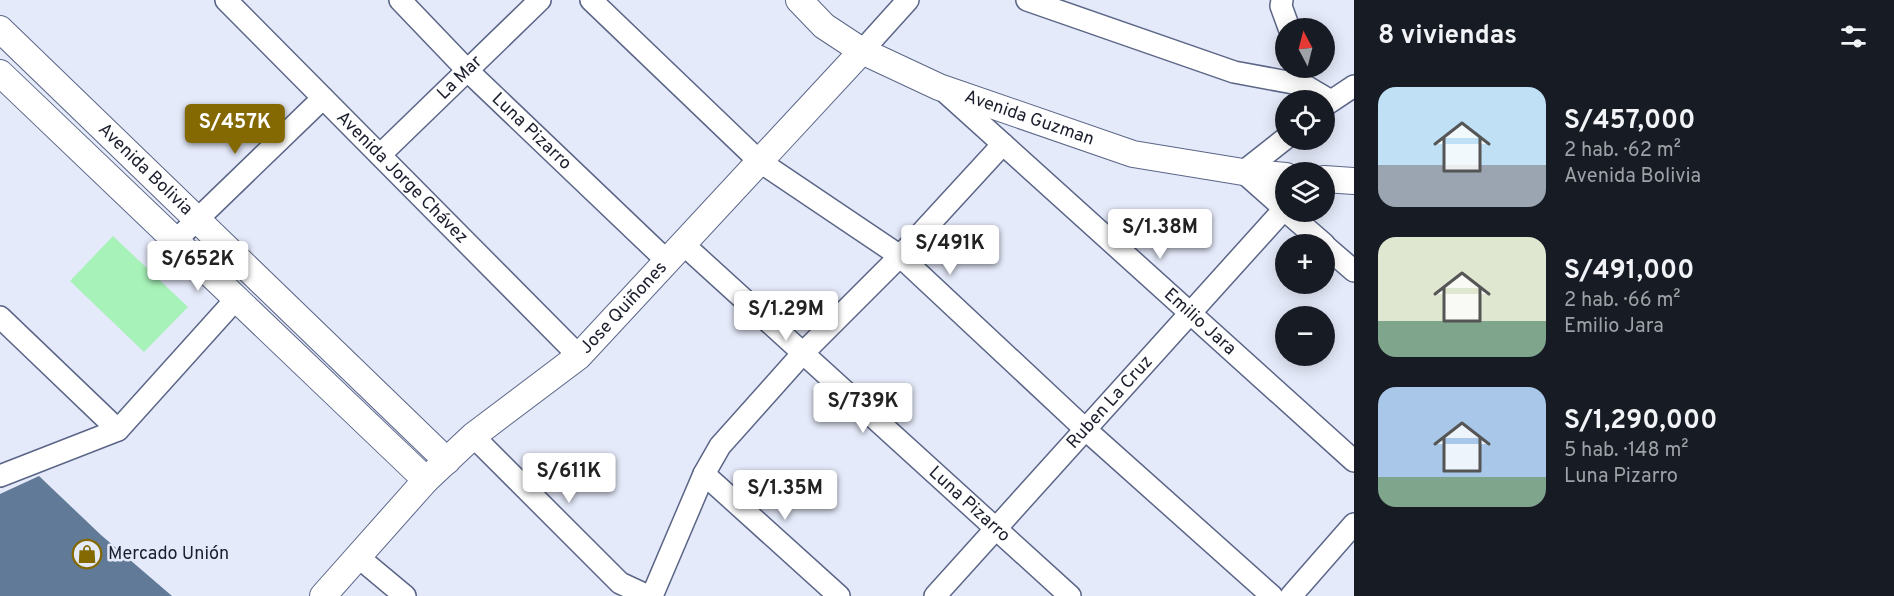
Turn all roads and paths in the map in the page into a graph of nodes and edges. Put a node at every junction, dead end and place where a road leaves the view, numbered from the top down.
1 (226, 0) edge
2 (400, 0) edge
3 (540, 0) edge
4 (591, 0) edge
5 (799, 0) edge
6 (908, 0) edge
7 (1027, 0) edge
8 (1282, 0) edge
9 (1285, 18) edge
10 (0, 29) edge
11 (862, 51) junction
12 (468, 71) junction
13 (0, 73) edge
14 (1275, 74) edge
15 (1304, 78) edge
16 (1354, 86) edge
17 (939, 87) junction
18 (1315, 90) edge
19 (323, 98) junction
20 (1335, 99) edge
21 (1003, 144) junction
22 (1275, 147) edge
23 (380, 155) junction
24 (759, 161) junction
25 (1243, 172) junction
26 (1275, 175) edge
27 (1335, 180) edge
28 (1354, 181) edge
29 (1275, 200) edge
30 (197, 219) junction
31 (1275, 220) edge
32 (1299, 222) edge
33 (1312, 234) edge
34 (175, 241) junction
35 (674, 252) junction
36 (1335, 255) edge
37 (900, 256) junction
38 (1354, 271) edge
39 (236, 299) junction
40 (1190, 313) junction
41 (0, 317) edge
42 (803, 353) junction
43 (579, 356) junction
44 (1085, 429) junction
45 (118, 430) junction
46 (473, 436) junction
47 (447, 461) junction
48 (1354, 461) edge
49 (704, 474) junction
50 (0, 476) edge
51 (426, 480) junction
52 (1354, 524) edge
53 (996, 529) junction
54 (357, 556) junction
55 (323, 596) edge
56 (405, 596) edge
57 (650, 596) edge
58 (839, 596) edge
59 (935, 596) edge
60 (1070, 596) edge
61 (1272, 596) edge
62 (1291, 596) edge

1 - 19 street, Avenida Jorge Chávez
2 - 12 street, Luna Pizarro
3 - 12 street, La Mar
4 - 24 street
5 - 11 street, Avenida Guzman
6 - 11 street, Jose Quiñones
7 - 14 street
8 - 9 street
10 - 30 street, Avenida Bolivia
11 - 17 street, Avenida Guzman
11 - 24 street, Jose Quiñones
12 - 23 street, La Mar
12 - 35 street, Luna Pizarro
13 - 34 street, Avenida Bolivia
15 - 18 street
16 - 20 street
17 - 21 street, Emilio Jara
17 - 25 street, Avenida Guzman
19 - 23 street, Avenida Jorge Chávez
19 - 30 street
21 - 37 street
21 - 40 street, Emilio Jara
22 - 25 street
23 - 43 street, Avenida Jorge Chávez
24 - 35 street, Jose Quiñones
24 - 37 street
25 - 26 street, Avenida Guzman
25 - 29 street
27 - 28 street
30 - 34 street
30 - 47 street, Avenida Bolivia
31 - 40 street, Ruben La Cruz
32 - 33 street
34 - 39 street, Avenida Bolivia
35 - 42 street, Luna Pizarro
35 - 43 street, Jose Quiñones
36 - 38 street
37 - 42 street
37 - 44 street
39 - 45 street
39 - 51 street, Avenida Bolivia
40 - 44 street, Ruben La Cruz
40 - 48 street, Emilio Jara
41 - 45 street
42 - 49 street
42 - 53 street, Luna Pizarro
43 - 46 street, Jose Quiñones
44 - 53 street, Ruben La Cruz
44 - 61 street
45 - 50 street
46 - 47 street, Jose Quiñones
46 - 57 street
47 - 51 street, Jose Quiñones
49 - 57 street
49 - 58 street
51 - 54 street, Jose Quiñones
52 - 62 street
53 - 59 street, Ruben La Cruz
53 - 60 street, Luna Pizarro
54 - 55 street, Jose Quiñones
54 - 56 street

